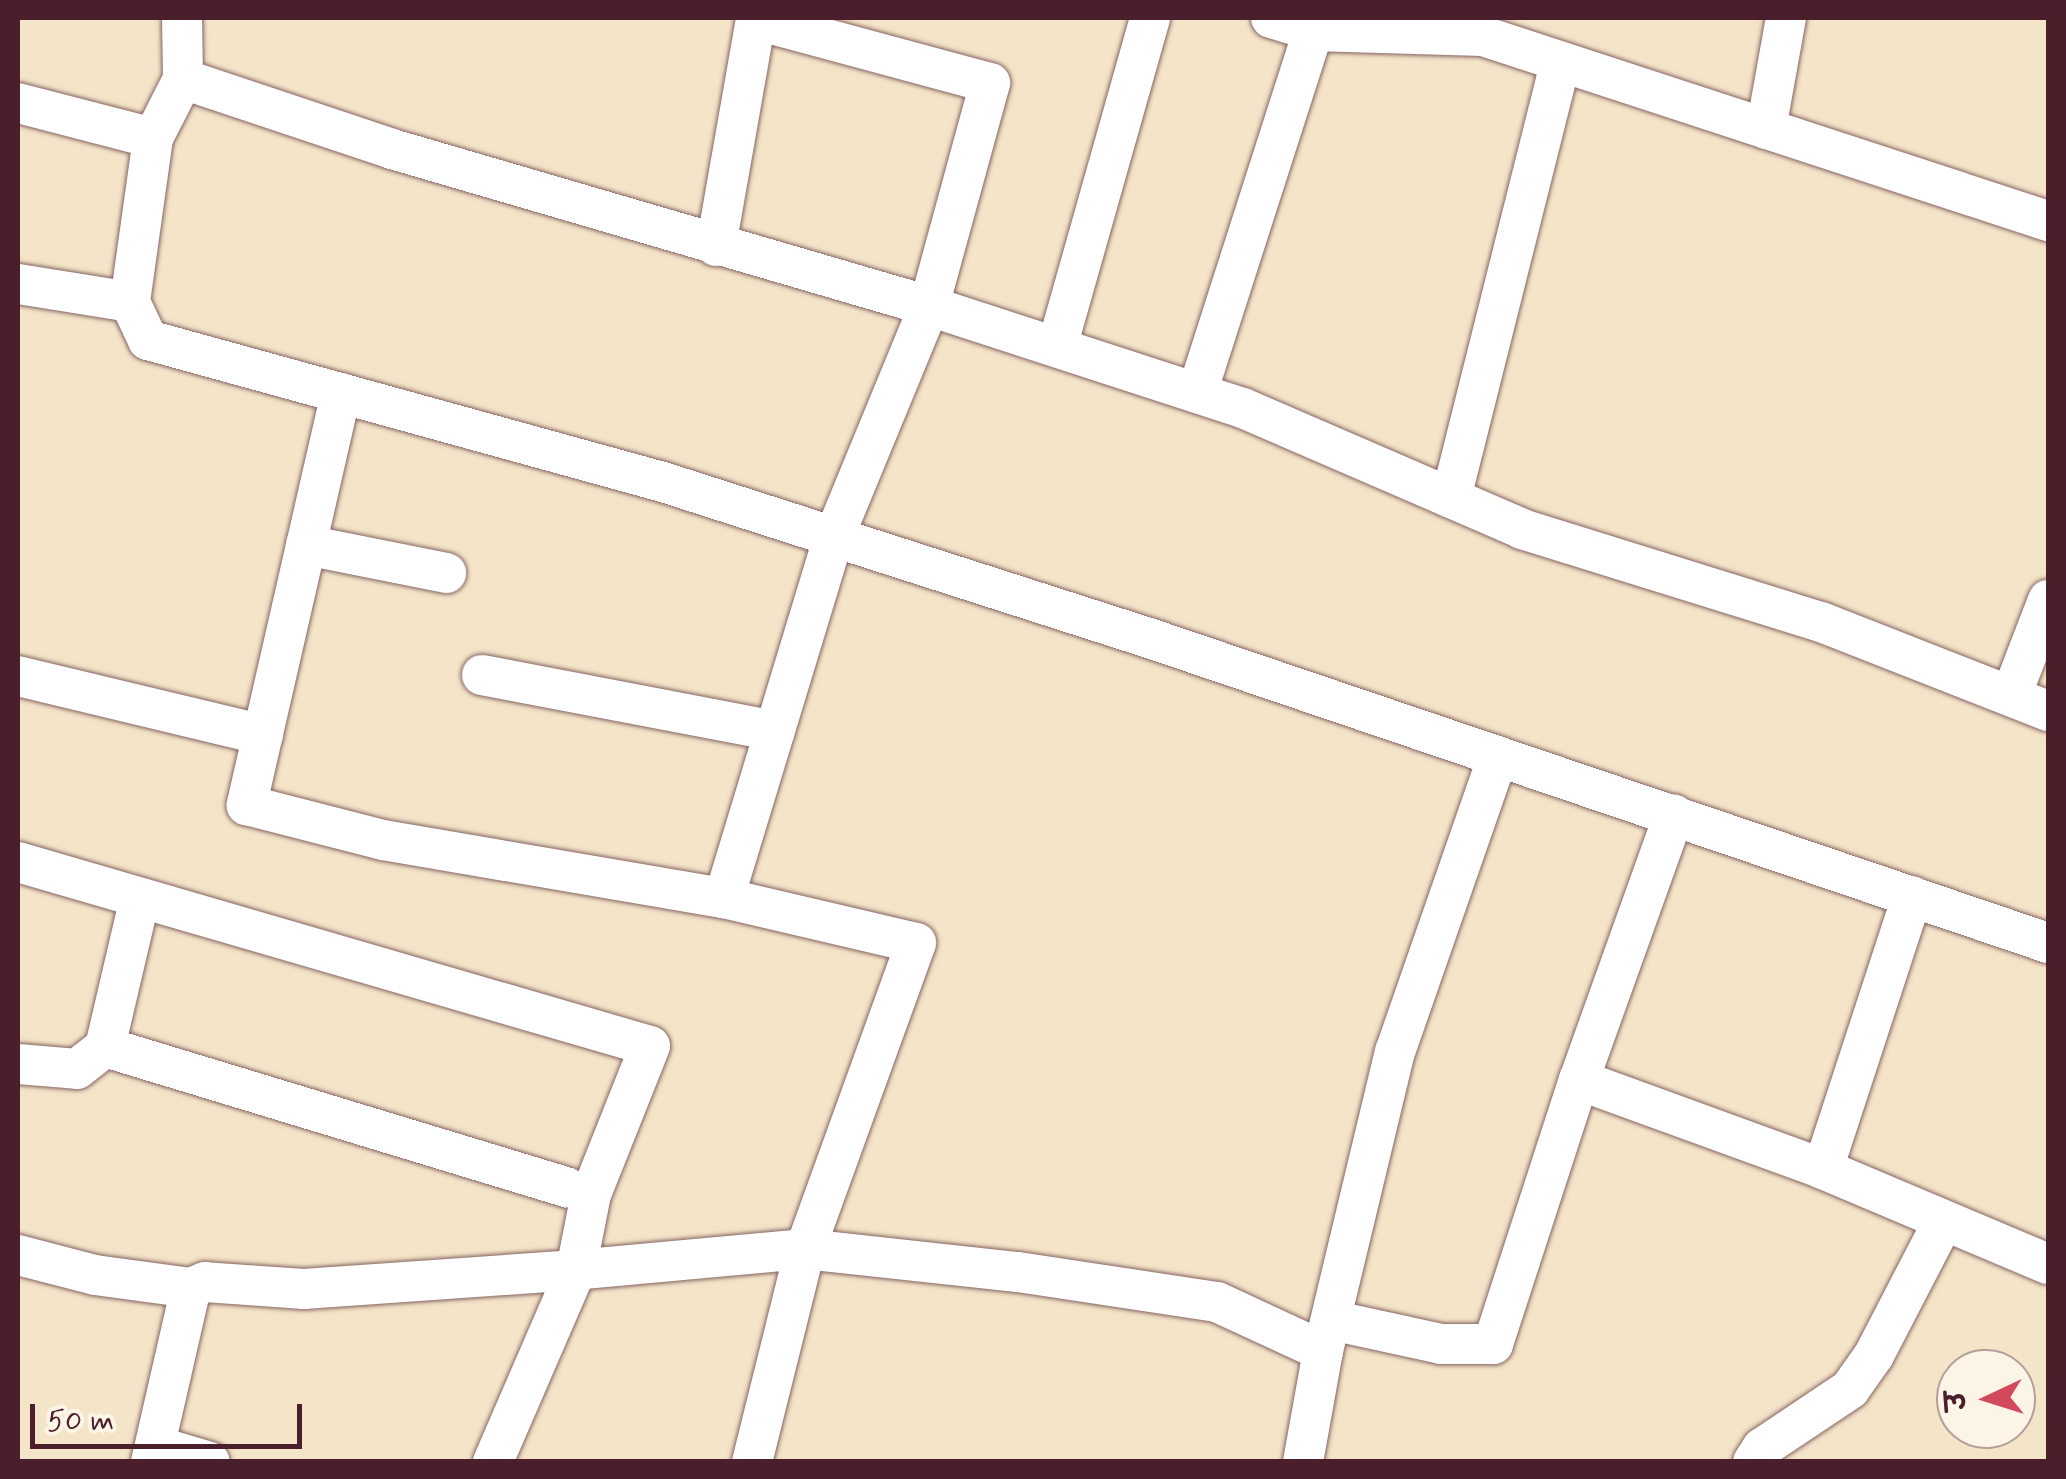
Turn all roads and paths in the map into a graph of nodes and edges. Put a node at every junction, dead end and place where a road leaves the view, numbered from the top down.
1 (182, 18) edge
2 (1150, 18) edge
3 (1270, 18) edge
4 (1786, 18) edge
5 (756, 19) edge
6 (1501, 29) edge
7 (1314, 30) junction
8 (1560, 63) junction
9 (183, 79) junction
10 (18, 103) edge
11 (1766, 129) junction
12 (154, 138) junction
13 (2048, 221) edge
14 (716, 246) junction
15 (18, 284) edge
16 (130, 302) junction
17 (929, 306) junction
18 (1058, 347) junction
19 (341, 393) junction
20 (1197, 393) junction
21 (1451, 498) junction
22 (834, 537) junction
23 (306, 545) junction
24 (446, 573) dead end
25 (2048, 600) edge
26 (18, 676) edge
27 (482, 676) dead end
28 (2030, 704) edge
29 (775, 731) junction
30 (262, 735) junction
31 (1498, 756) junction
32 (1674, 815) junction
33 (18, 862) edge
34 (1912, 896) junction
35 (140, 898) junction
36 (724, 898) junction
37 (2048, 943) edge
38 (105, 1048) junction
39 (18, 1064) edge
40 (1579, 1080) junction
41 (1824, 1169) junction
42 (567, 1186) dead end
43 (1943, 1222) junction
44 (805, 1249) junction
45 (18, 1255) edge
46 (2048, 1264) edge
47 (576, 1270) junction
48 (191, 1288) junction
49 (1327, 1336) junction
50 (154, 1454) edge
51 (210, 1462) edge
52 (494, 1462) edge
53 (752, 1462) edge
54 (1303, 1462) edge
55 (1753, 1462) edge

1 - 9 street
2 - 18 street
3 - 7 street
4 - 11 street
5 - 14 street
5 - 17 street
6 - 7 street
6 - 8 street
7 - 20 street
8 - 11 street
8 - 21 street
9 - 12 street
9 - 14 street
10 - 12 street
11 - 13 street
12 - 16 street
14 - 17 street
15 - 16 street
16 - 19 street
17 - 18 street
17 - 22 street
18 - 20 street
19 - 22 street
19 - 23 street
20 - 21 street
21 - 28 street
22 - 29 street
22 - 31 street
23 - 24 street
23 - 30 street
25 - 28 street
26 - 30 street
27 - 29 street
29 - 36 street
30 - 36 street
31 - 32 street
31 - 49 street
32 - 34 street
32 - 40 street
33 - 35 street
34 - 37 street
34 - 41 street
35 - 38 street
35 - 47 street
36 - 44 street
38 - 39 street
38 - 42 street
40 - 41 street
40 - 49 street
41 - 43 street
43 - 46 street
43 - 55 street
44 - 47 street
44 - 49 street
44 - 53 street
45 - 48 street
47 - 48 street
47 - 52 street
48 - 50 street
49 - 54 street
50 - 51 street

